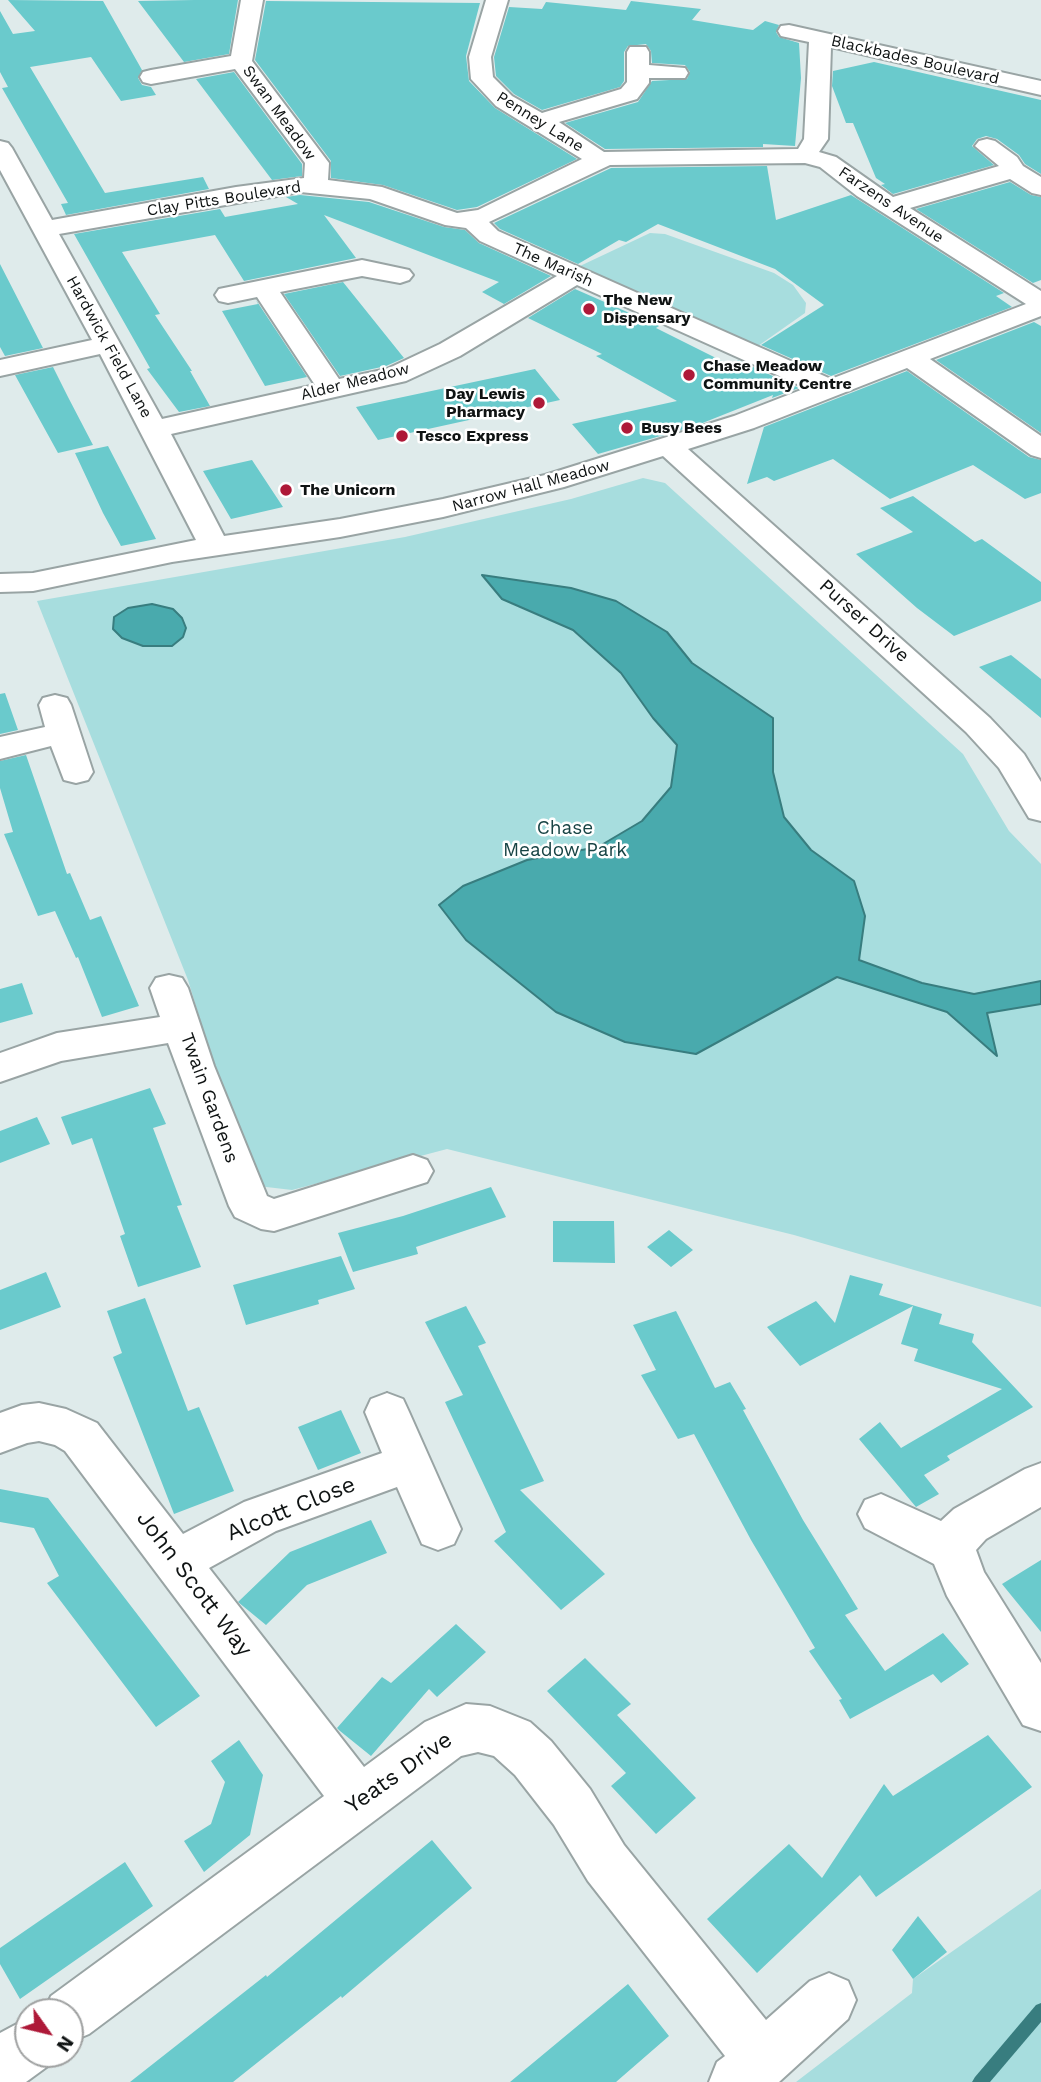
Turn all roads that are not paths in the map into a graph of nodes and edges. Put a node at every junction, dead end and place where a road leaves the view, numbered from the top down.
1 (252, 0) edge
2 (497, 0) edge
3 (789, 31) dead end
4 (820, 38) junction
5 (241, 61) junction
6 (677, 73) dead end
7 (151, 77) dead end
8 (1041, 88) edge
9 (539, 121) junction
10 (986, 146) dead end
11 (0, 148) edge
12 (805, 156) junction
13 (600, 159) junction
14 (1013, 170) junction
15 (316, 186) junction
16 (1041, 187) edge
17 (890, 206) junction
18 (472, 220) junction
19 (44, 229) junction
20 (400, 275) dead end
21 (576, 275) junction
22 (264, 288) junction
23 (228, 295) dead end
24 (1041, 304) edge
25 (106, 345) junction
26 (910, 358) junction
27 (0, 368) edge
28 (831, 389) junction
29 (332, 390) junction
30 (154, 429) junction
31 (669, 447) junction
32 (1041, 449) edge
33 (215, 547) junction
34 (0, 583) edge
35 (0, 748) edge
36 (76, 772) dead end
37 (1041, 810) edge
38 (169, 988) dead end
39 (182, 1026) junction
40 (0, 1068) edge
41 (413, 1171) dead end
42 (387, 1412) dead end
43 (0, 1434) edge
44 (409, 1463) junction
45 (1041, 1483) edge
46 (881, 1514) dead end
47 (438, 1529) dead end
48 (953, 1550) junction
49 (177, 1562) junction
50 (1041, 1708) edge
51 (358, 1800) junction
52 (829, 2000) dead end
53 (84, 2005) edge
54 (749, 2071) edge

1 - 5 street, Swan Meadow
2 - 9 street, Penney Lane
3 - 4 street, Blackbades Boulevard
4 - 8 street, Blackbades Boulevard
4 - 12 street
5 - 7 street
5 - 15 street, Swan Meadow
6 - 9 street
9 - 13 street, Penney Lane
10 - 14 street
11 - 19 street, Hardwick Field Lane
12 - 13 street
12 - 17 street, Farzens Avenue
13 - 18 street
14 - 16 street
14 - 17 street
15 - 18 street, Clay Pitts Boulevard
15 - 19 street, Clay Pitts Boulevard
17 - 24 street, Farzens Avenue
18 - 21 street, The Marish
19 - 25 street, Hardwick Field Lane
20 - 22 street
21 - 28 street, The Marish
21 - 29 street, Alder Meadow
22 - 23 street
22 - 29 street
24 - 26 street, Narrow Hall Meadow
25 - 27 street
25 - 30 street, Hardwick Field Lane
26 - 28 street, Narrow Hall Meadow
26 - 32 street
28 - 31 street, Narrow Hall Meadow
29 - 30 street, Alder Meadow
30 - 33 street, Hardwick Field Lane
31 - 33 street, Narrow Hall Meadow
31 - 37 street, Purser Drive
33 - 34 street, Narrow Hall Meadow
35 - 36 street
38 - 39 street, Twain Gardens
39 - 40 street
39 - 41 street, Twain Gardens
42 - 44 street
43 - 49 street, John Scott Way
44 - 47 street
44 - 49 street, Alcott Close
45 - 48 street
46 - 48 street
48 - 50 street
49 - 51 street, John Scott Way
51 - 53 street, Yeats Drive
51 - 54 street, Yeats Drive
52 - 54 street

